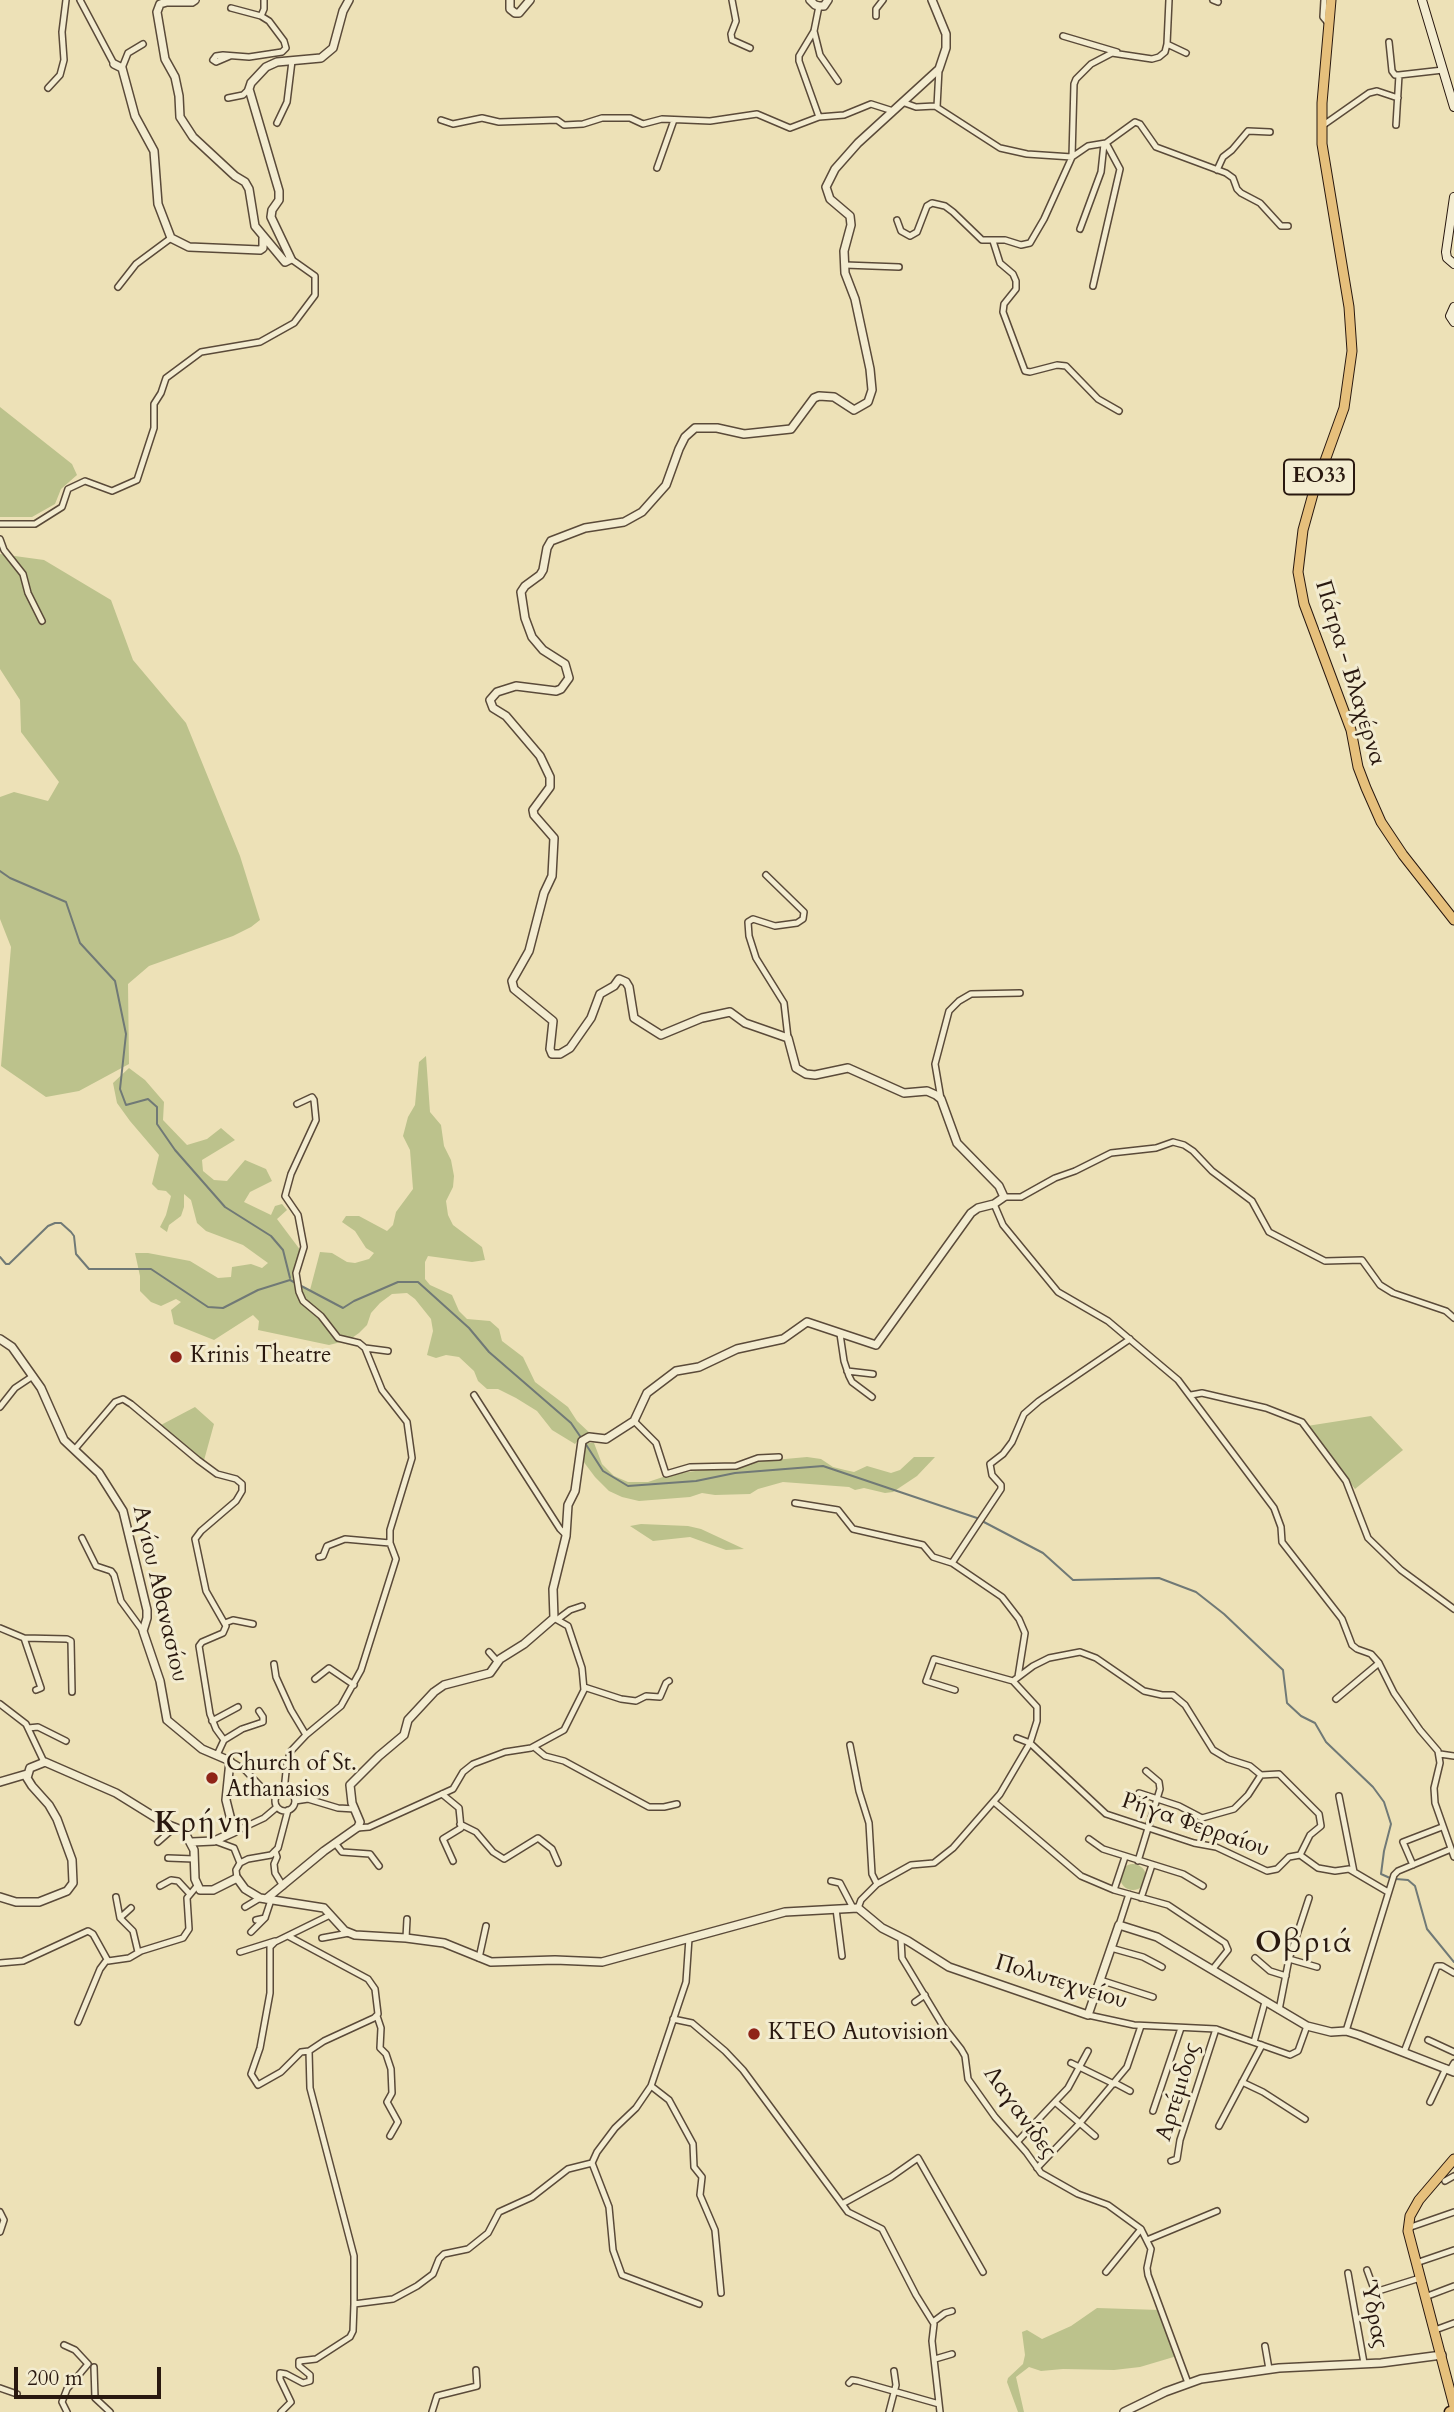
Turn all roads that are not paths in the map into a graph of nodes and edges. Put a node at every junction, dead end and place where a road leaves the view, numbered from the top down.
1 (66, 0) edge
2 (80, 0) edge
3 (195, 0) edge
4 (264, 0) edge
5 (349, 0) edge
6 (510, 0) edge
7 (530, 0) edge
8 (732, 0) edge
9 (810, 0) edge
10 (828, 0) edge
11 (883, 0) edge
12 (932, 0) edge
13 (1170, 0) edge
14 (1324, 0) edge
15 (1331, 0) edge
16 (1422, 0) edge
17 (819, 6) junction
18 (230, 8) dead end
19 (261, 16) junction
20 (876, 16) dead end
21 (1329, 26) junction
22 (814, 31) junction
23 (1063, 36) dead end
24 (1389, 42) dead end
25 (143, 44) dead end
26 (1167, 44) junction
27 (750, 48) dead end
28 (1121, 53) junction
29 (1186, 53) dead end
30 (230, 56) dead end
31 (292, 61) junction
32 (114, 64) joint
33 (122, 68) junction
34 (939, 69) junction
35 (1443, 70) junction
36 (1399, 75) junction
37 (838, 81) dead end
38 (48, 88) dead end
39 (249, 89) junction
40 (228, 98) dead end
41 (1398, 98) junction
42 (902, 102) junction
43 (937, 107) junction
44 (1454, 107) edge
45 (893, 111) junction
46 (819, 117) junction
47 (441, 120) dead end
48 (674, 120) junction
49 (277, 123) dead end
50 (1396, 125) dead end
51 (1322, 126) junction
52 (1270, 132) dead end
53 (1105, 143) junction
54 (1072, 157) junction
55 (657, 168) dead end
56 (1217, 170) junction
57 (1454, 197) edge
58 (897, 220) dead end
59 (1288, 226) dead end
60 (1080, 229) dead end
61 (263, 237) junction
62 (171, 238) junction
63 (993, 241) junction
64 (291, 259) junction
65 (1454, 264) edge
66 (845, 265) junction
67 (898, 267) dead end
68 (1093, 286) dead end
69 (118, 287) dead end
70 (1454, 307) edge
71 (1454, 322) edge
72 (1119, 411) dead end
73 (0, 524) edge
74 (0, 539) edge
75 (42, 621) dead end
76 (766, 875) dead end
77 (1454, 920) edge
78 (1020, 993) dead end
79 (788, 1038) junction
80 (941, 1098) junction
81 (297, 1104) dead end
82 (1004, 1197) junction
83 (994, 1204) junction
84 (1454, 1318) edge
85 (840, 1334) junction
86 (1, 1339) edge
87 (1130, 1339) junction
88 (365, 1348) junction
89 (388, 1351) dead end
90 (847, 1371) junction
91 (873, 1374) dead end
92 (33, 1376) junction
93 (474, 1395) dead end
94 (1191, 1395) junction
95 (872, 1397) dead end
96 (0, 1407) edge
97 (634, 1422) junction
98 (75, 1450) junction
99 (779, 1457) dead end
100 (795, 1503) dead end
101 (566, 1536) junction
102 (82, 1538) dead end
103 (390, 1543) junction
104 (319, 1557) dead end
105 (952, 1563) junction
106 (582, 1606) dead end
107 (1454, 1609) edge
108 (556, 1618) junction
109 (225, 1623) junction
110 (253, 1624) dead end
111 (0, 1628) edge
112 (143, 1630) junction
113 (24, 1638) junction
114 (488, 1652) dead end
115 (497, 1661) junction
116 (1379, 1663) junction
117 (274, 1664) dead end
118 (315, 1679) dead end
119 (1016, 1679) junction
120 (669, 1681) dead end
121 (354, 1685) junction
122 (584, 1687) junction
123 (36, 1690) dead end
124 (955, 1690) dead end
125 (72, 1692) dead end
126 (1336, 1699) dead end
127 (0, 1704) edge
128 (238, 1707) dead end
129 (259, 1712) dead end
130 (212, 1721) junction
131 (28, 1728) junction
132 (306, 1735) junction
133 (1017, 1738) dead end
134 (224, 1740) junction
135 (66, 1741) dead end
136 (1030, 1743) junction
137 (850, 1745) dead end
138 (534, 1747) junction
139 (1440, 1754) junction
140 (217, 1755) junction
141 (1454, 1756) edge
142 (230, 1761) junction
143 (44, 1762) junction
144 (1146, 1771) dead end
145 (27, 1773) junction
146 (1261, 1775) junction
147 (0, 1782) edge
148 (284, 1791) junction
149 (1139, 1793) dead end
150 (442, 1794) junction
151 (1339, 1796) dead end
152 (276, 1797) junction
153 (1158, 1799) junction
154 (295, 1801) junction
155 (993, 1802) junction
156 (677, 1804) dead end
157 (277, 1807) junction
158 (288, 1810) junction
159 (355, 1810) junction
160 (460, 1824) junction
161 (1442, 1826) junction
162 (175, 1827) junction
163 (357, 1828) junction
164 (1149, 1828) junction
165 (234, 1832) junction
166 (1089, 1839) dead end
167 (215, 1841) junction
168 (158, 1842) dead end
169 (192, 1842) junction
170 (335, 1843) junction
171 (1452, 1849) edge
172 (275, 1852) junction
173 (1300, 1856) junction
174 (1125, 1857) junction
175 (1454, 1857) edge
176 (168, 1858) dead end
177 (194, 1859) junction
178 (453, 1861) dead end
179 (1138, 1861) junction
180 (240, 1863) junction
181 (558, 1863) dead end
182 (1152, 1865) junction
183 (1413, 1865) junction
184 (379, 1866) dead end
185 (1353, 1872) junction
186 (237, 1878) junction
187 (831, 1881) dead end
188 (877, 1884) junction
189 (160, 1886) dead end
190 (197, 1886) junction
191 (283, 1886) junction
192 (1203, 1886) dead end
193 (1114, 1890) junction
194 (1388, 1892) junction
195 (190, 1894) junction
196 (1129, 1894) junction
197 (0, 1897) edge
198 (116, 1897) dead end
199 (1141, 1898) junction
200 (1310, 1898) dead end
201 (266, 1899) junction
202 (245, 1907) dead end
203 (131, 1908) dead end
204 (855, 1908) junction
205 (836, 1909) junction
206 (330, 1915) junction
207 (120, 1918) junction
208 (265, 1918) junction
209 (407, 1919) dead end
210 (256, 1920) dead end
211 (1119, 1924) junction
212 (486, 1926) dead end
213 (251, 1932) dead end
214 (349, 1933) junction
215 (288, 1936) junction
216 (406, 1938) junction
217 (689, 1938) junction
218 (901, 1939) junction
219 (278, 1941) junction
220 (327, 1948) dead end
221 (1111, 1948) junction
222 (138, 1952) junction
223 (240, 1952) dead end
224 (842, 1956) dead end
225 (480, 1958) junction
226 (1255, 1958) dead end
227 (1289, 1959) junction
228 (106, 1961) junction
229 (0, 1963) edge
230 (1162, 1967) dead end
231 (1317, 1967) dead end
232 (1212, 1970) junction
233 (1454, 1973) edge
234 (1286, 1976) junction
235 (1100, 1980) junction
236 (925, 1995) junction
237 (1153, 1997) dead end
238 (915, 2002) dead end
239 (1265, 2002) junction
240 (1279, 2010) junction
241 (1088, 2015) junction
242 (377, 2016) junction
243 (673, 2019) junction
244 (78, 2022) dead end
245 (1142, 2026) junction
246 (1307, 2026) junction
247 (1181, 2028) junction
248 (1216, 2029) junction
249 (1346, 2031) junction
250 (1428, 2040) dead end
251 (1254, 2042) junction
252 (1262, 2045) junction
253 (309, 2051) junction
254 (1088, 2051) dead end
255 (1404, 2052) junction
256 (1454, 2052) edge
257 (1071, 2063) dead end
258 (1080, 2067) junction
259 (1451, 2069) edge
260 (1242, 2082) junction
261 (1115, 2084) junction
262 (651, 2087) junction
263 (1130, 2091) dead end
264 (1055, 2102) junction
265 (1430, 2102) dead end
266 (1153, 2111) dead end
267 (1305, 2119) dead end
268 (1080, 2123) junction
269 (1219, 2126) dead end
270 (390, 2136) dead end
271 (1095, 2136) dead end
272 (1018, 2141) junction
273 (1171, 2161) dead end
274 (592, 2163) junction
275 (1453, 2163) edge
276 (1037, 2168) junction
277 (1454, 2176) edge
278 (1445, 2181) dead end
279 (842, 2204) junction
280 (0, 2211) edge
281 (1217, 2211) dead end
282 (1454, 2212) edge
283 (1408, 2228) junction
284 (1141, 2229) junction
285 (0, 2232) edge
286 (1147, 2240) junction
287 (1454, 2250) edge
288 (1416, 2263) junction
289 (1367, 2270) dead end
290 (983, 2272) dead end
291 (1106, 2272) dead end
292 (1348, 2273) dead end
293 (1420, 2278) junction
294 (1454, 2287) edge
295 (722, 2293) dead end
296 (1425, 2297) junction
297 (354, 2304) junction
298 (699, 2304) dead end
299 (952, 2311) dead end
300 (933, 2322) junction
301 (1454, 2323) edge
302 (1435, 2330) junction
303 (64, 2345) dead end
304 (1265, 2346) dead end
305 (952, 2354) dead end
306 (1441, 2356) junction
307 (935, 2359) junction
308 (1364, 2363) junction
309 (94, 2367) dead end
310 (476, 2370) dead end
311 (1269, 2370) junction
312 (894, 2371) dead end
313 (849, 2383) dead end
314 (1188, 2383) junction
315 (0, 2388) edge
316 (894, 2391) junction
317 (18, 2394) dead end
318 (1452, 2394) edge
319 (939, 2404) junction
320 (1453, 2410) edge
321 (67, 2412) edge
322 (110, 2412) edge
323 (281, 2412) edge
324 (432, 2412) edge
325 (889, 2412) edge
326 (940, 2412) edge
327 (1124, 2412) edge

1 - 38 street
2 - 32 street
3 - 61 street
4 - 19 street
5 - 31 street
6 - 7 street
8 - 27 street
9 - 17 street
10 - 17 street
11 - 20 street
12 - 34 street
13 - 26 street
14 - 21 street
15 - 21 main road, Πάτρα - Βλαχέρνα / ΕΟ33
16 - 35 main road
17 - 22 street
18 - 19 street
19 - 30 street
21 - 51 main road, Πάτρα - Βλαχέρνα / ΕΟ33
22 - 37 street
22 - 46 street
23 - 28 street
24 - 36 street
25 - 33 street
26 - 28 street
26 - 29 street
28 - 54 street
31 - 39 street
31 - 49 street
32 - 33 street
33 - 62 street
34 - 42 street
34 - 43 street
35 - 36 street
35 - 44 main road
36 - 41 street
39 - 40 street
39 - 64 street
41 - 50 street
41 - 51 street
42 - 43 street
42 - 45 street
43 - 54 street
45 - 46 street
45 - 66 street
46 - 48 street
47 - 48 street
48 - 55 street
51 - 77 main road, Πάτρα - Βλαχέρνα / ΕΟ33
52 - 56 street
53 - 54 street
53 - 56 street
53 - 60 street
53 - 68 street
54 - 63 street
56 - 59 street
57 - 65 main road
58 - 63 street
61 - 62 street
61 - 64 street
62 - 69 street
63 - 72 street
64 - 73 street
66 - 67 street
66 - 79 street
70 - 71 main road
74 - 75 street
76 - 79 street
78 - 80 street
79 - 80 street
80 - 82 street
81 - 88 street
82 - 83 street
82 - 84 street
83 - 85 street
83 - 87 street
85 - 90 street
85 - 97 street
86 - 92 street, Αγίου Αθανασίου
87 - 94 street
87 - 105 street
88 - 89 street
88 - 103 street
90 - 91 street
90 - 95 street
92 - 96 street
92 - 98 street, Αγίου Αθανασίου
93 - 101 street
94 - 107 street
94 - 116 street
97 - 99 street
97 - 101 street
98 - 109 street
98 - 112 street, Αγίου Αθανασίου
100 - 105 street
101 - 108 street
102 - 112 street
103 - 104 street
103 - 121 street
105 - 119 street
106 - 108 street
108 - 115 street
108 - 122 street
109 - 110 street
109 - 130 street
111 - 113 street
112 - 140 street, Αγίου Αθανασίου
113 - 123 street
113 - 125 street
114 - 115 street
115 - 159 street
116 - 126 street
116 - 139 street
117 - 132 street
118 - 121 street
119 - 124 street
119 - 136 street
119 - 146 street
120 - 122 street
121 - 132 street
122 - 138 street
127 - 131 street
128 - 130 street
129 - 134 street
130 - 134 street
131 - 135 street
131 - 143 street
132 - 148 street
133 - 136 street, Ρήγα Φερραίου
134 - 140 street
136 - 155 street
136 - 164 street, Ρήγα Φερραίου
137 - 188 street
138 - 150 street
138 - 156 street
139 - 141 street
139 - 161 street
140 - 142 street, Αγίου Αθανασίου
142 - 152 street, Αγίου Αθανασίου
142 - 165 street
143 - 145 street
143 - 162 street
144 - 153 street
145 - 147 street
145 - 197 street
146 - 153 street
146 - 173 street
148 - 152 street
148 - 154 street
149 - 153 street
150 - 160 street
150 - 163 street
151 - 185 street
152 - 157 street
153 - 164 street
154 - 158 street
154 - 159 street
155 - 188 street
155 - 193 street
157 - 158 street
157 - 165 street
158 - 172 street
159 - 163 street
160 - 178 street
160 - 181 street
161 - 171 street
161 - 183 street
162 - 168 street
162 - 169 street
163 - 170 street
164 - 173 street, Ρήγα Φερραίου
164 - 179 street
165 - 167 street
166 - 174 street
167 - 169 street
167 - 180 street
169 - 177 street
170 - 184 street
170 - 191 street
171 - 175 street
171 - 183 street
172 - 180 street
172 - 191 street
173 - 185 street
174 - 179 street
174 - 193 street
176 - 177 street
177 - 190 street
179 - 182 street
180 - 186 street
182 - 192 street
182 - 199 street
183 - 194 street
185 - 194 street
186 - 190 street
186 - 201 street
187 - 204 street
188 - 204 street
189 - 195 street
190 - 195 street
191 - 201 street
193 - 196 street
194 - 249 street
195 - 222 street
196 - 199 street
196 - 211 street
198 - 207 street
199 - 232 street
200 - 227 street
201 - 202 street
201 - 206 street
201 - 208 street
203 - 207 street
204 - 205 street
204 - 218 street, Πολυτεχνείου
205 - 217 street
205 - 224 street
206 - 214 street
206 - 215 street
207 - 222 street
208 - 210 street
208 - 213 street
209 - 216 street
211 - 221 street
211 - 232 street
212 - 225 street
214 - 216 street
214 - 220 street
215 - 219 street
215 - 242 street
216 - 225 street
217 - 225 street
217 - 243 street
218 - 236 street, Λαγανίδες
218 - 241 street, Πολυτεχνείου
219 - 223 street
219 - 253 street
221 - 230 street
221 - 235 street
222 - 228 street
226 - 234 street
227 - 231 street
227 - 234 street
228 - 229 street
228 - 244 street
232 - 239 street
233 - 255 street
234 - 240 street
235 - 237 street
235 - 241 street
236 - 238 street
236 - 272 street, Λαγανίδες
239 - 240 street
239 - 251 street
240 - 246 street
241 - 245 street, Πολυτεχνείου
242 - 253 street
242 - 270 street
243 - 262 street
243 - 279 street
245 - 247 street, Πολυτεχνείου
245 - 261 street
246 - 249 street
246 - 252 street, Πολυτεχνείου
247 - 248 street, Πολυτεχνείου
247 - 266 street
248 - 251 street, Πολυτεχνείου
248 - 273 street, Αρτέμιδος
249 - 255 street
250 - 256 street
251 - 252 street, Πολυτεχνείου
252 - 260 street
253 - 297 street
254 - 258 street
255 - 259 street
257 - 258 street
258 - 261 street
258 - 264 street
259 - 265 street
260 - 267 street
260 - 269 street
261 - 263 street
261 - 268 street
262 - 274 street
262 - 295 street
264 - 268 street
264 - 272 street
268 - 271 street
268 - 276 street
272 - 276 street, Λαγανίδες
274 - 297 street
274 - 298 street
275 - 283 main road
276 - 284 street, Λαγανίδες
277 - 278 street
279 - 290 street
279 - 300 street
280 - 285 street
281 - 286 street
282 - 283 street
283 - 288 main road
284 - 286 street, Λαγανίδες
284 - 291 street
286 - 314 street, Λαγανίδες
287 - 288 street
288 - 293 main road
289 - 293 street
292 - 308 street, Ύδρας
293 - 296 main road
294 - 296 street
296 - 302 main road
297 - 323 street
299 - 300 street
300 - 307 street
301 - 302 street
302 - 306 main road
303 - 321 street
304 - 311 street
305 - 307 street
306 - 308 street
306 - 318 main road
307 - 319 street
308 - 311 street
309 - 322 street
310 - 324 street
311 - 314 street
312 - 316 street
313 - 316 street
314 - 327 street
315 - 317 street
316 - 319 street
316 - 325 street
318 - 320 main road
319 - 326 street

